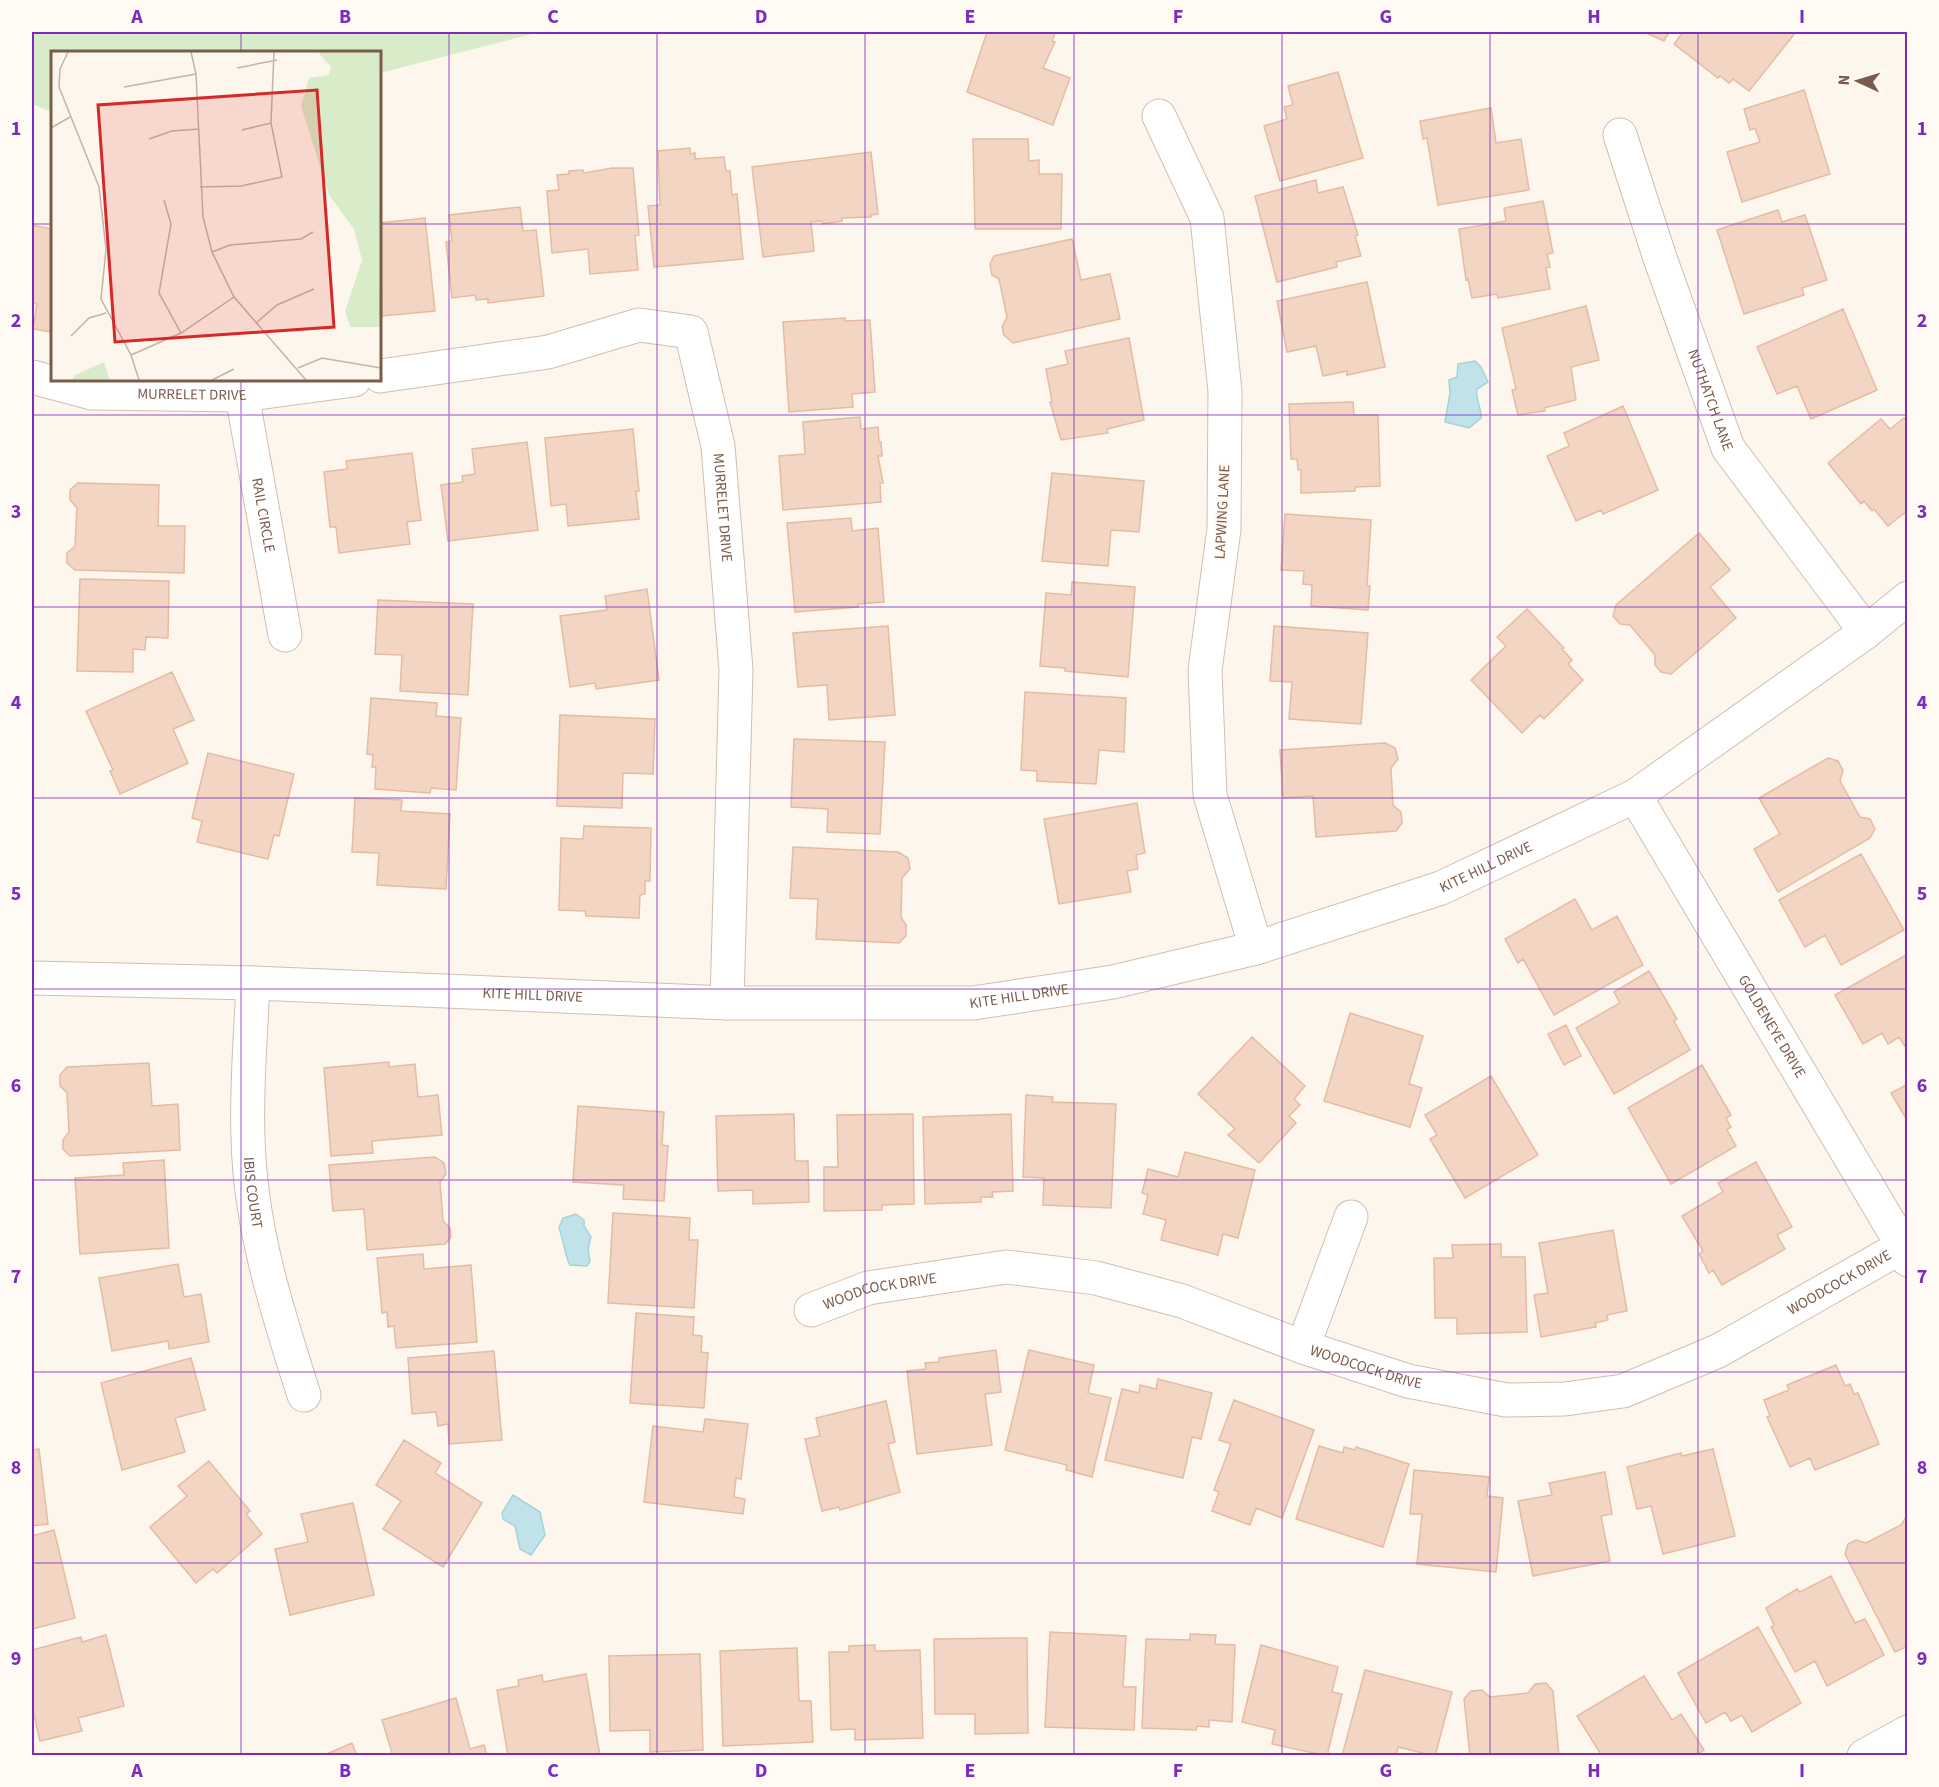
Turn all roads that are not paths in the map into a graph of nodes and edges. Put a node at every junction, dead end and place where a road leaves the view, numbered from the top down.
1 (1158, 116) dead end
2 (1620, 135) dead end
3 (381, 376) edge
4 (32, 377) edge
5 (347, 381) edge
6 (242, 395) junction
7 (1908, 598) edge
8 (1866, 632) junction
9 (285, 635) dead end
10 (1635, 796) junction
11 (1257, 948) junction
12 (32, 978) edge
13 (253, 983) junction
14 (727, 1003) junction
15 (1351, 1217) dead end
16 (1905, 1253) edge
17 (811, 1310) dead end
18 (1303, 1347) junction
19 (304, 1395) dead end
20 (1908, 1732) edge
21 (1864, 1755) edge

1 - 11 street, LAPWING LANE
2 - 8 street, NUTHATCH LANE
3 - 14 street, MURRELET DRIVE
4 - 6 street, MURRELET DRIVE
5 - 6 street, MURRELET DRIVE
6 - 9 street, RAIL CIRCLE
7 - 8 street, KITE HILL DRIVE
8 - 10 street, KITE HILL DRIVE
10 - 11 street, KITE HILL DRIVE
10 - 16 street, GOLDENEYE DRIVE
11 - 14 street, KITE HILL DRIVE
12 - 13 street, KITE HILL DRIVE
13 - 14 street, KITE HILL DRIVE
13 - 19 street, IBIS COURT
15 - 18 street
16 - 18 street, WOODCOCK DRIVE
17 - 18 street, WOODCOCK DRIVE
20 - 21 street

